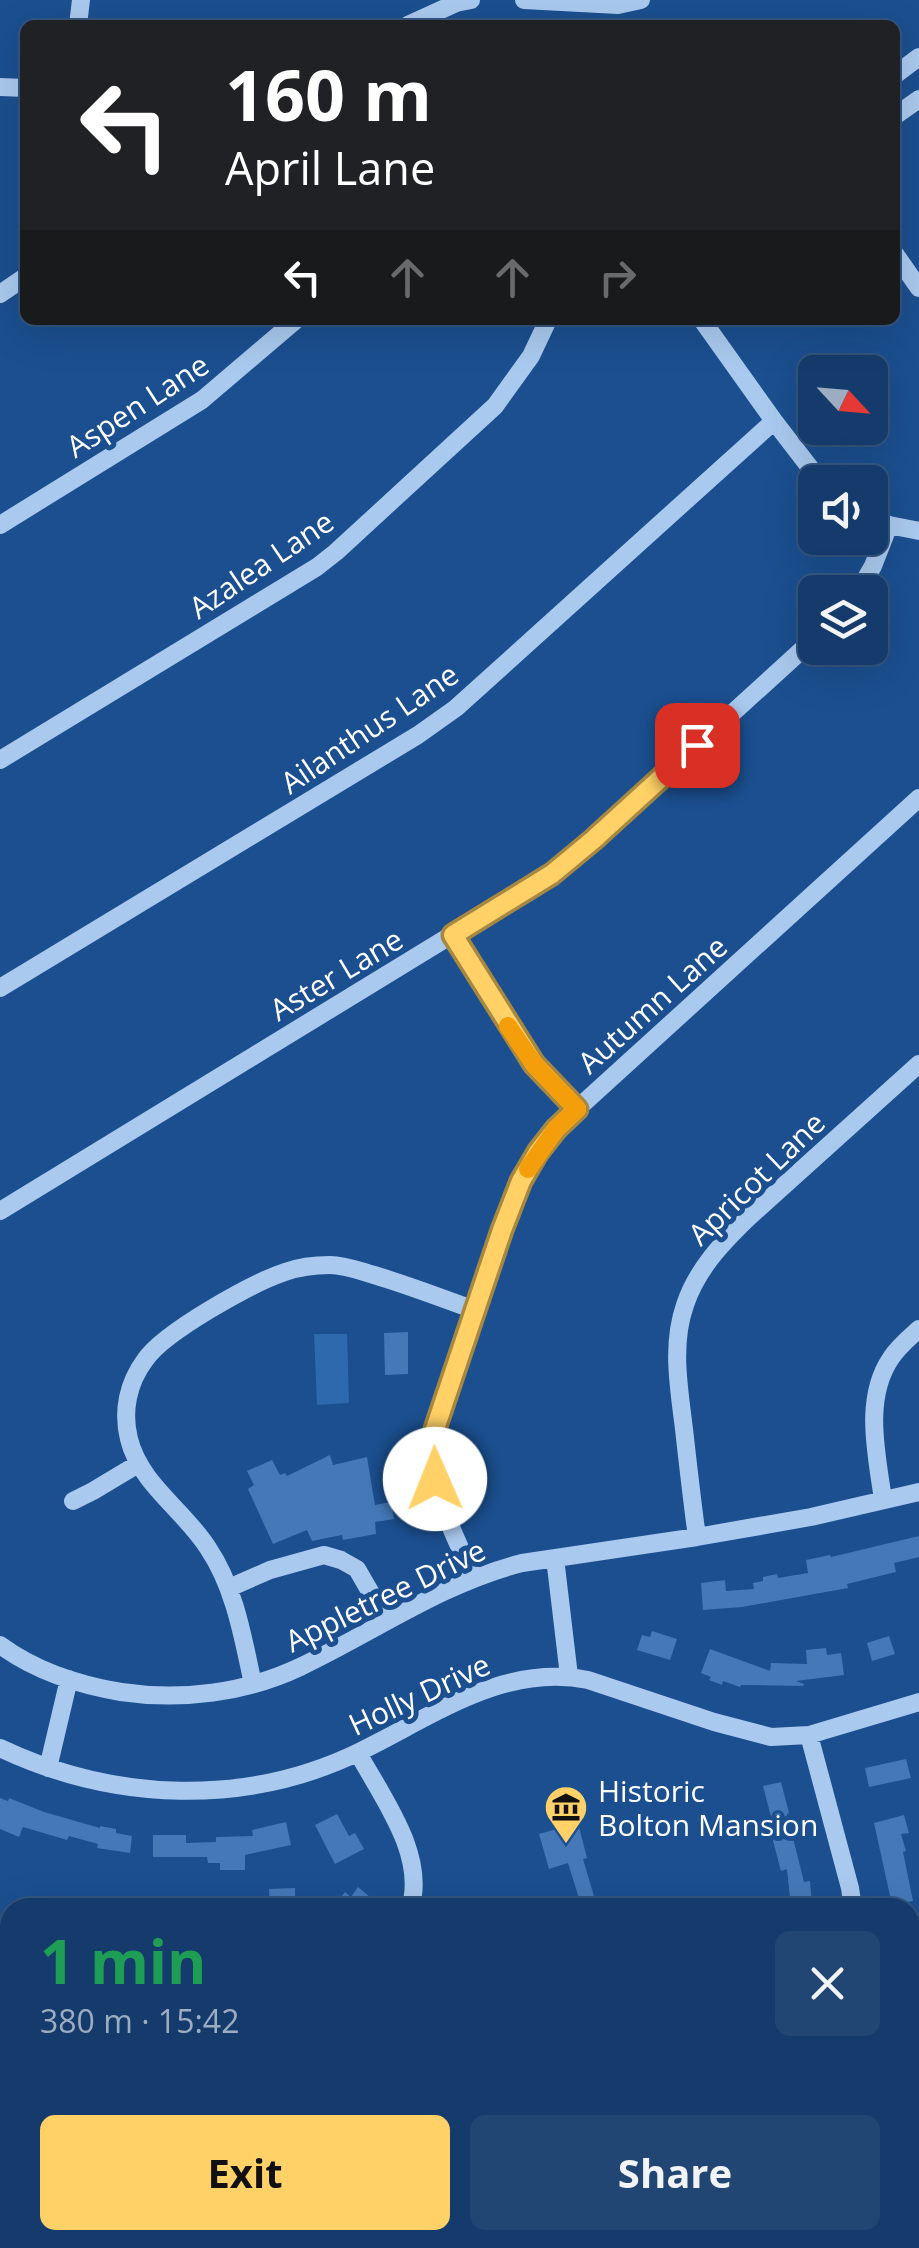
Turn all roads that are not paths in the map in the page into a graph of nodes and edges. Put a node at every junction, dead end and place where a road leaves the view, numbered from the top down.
1 (471, 0) edge
2 (524, 0) edge
3 (641, 0) edge
4 (419, 20) edge
5 (900, 261) edge
6 (919, 288) edge
7 (290, 325) edge
8 (546, 325) edge
9 (706, 325) edge
10 (774, 422) junction
11 (808, 465) edge
12 (0, 525) edge
13 (889, 525) joint
14 (919, 531) edge
15 (868, 575) edge
16 (798, 653) edge
17 (0, 760) edge
18 (919, 798) edge
19 (453, 935) junction
20 (0, 988) edge
21 (919, 1064) edge
22 (577, 1109) junction
23 (0, 1211) edge
24 (475, 1310) junction
25 (919, 1329) edge
26 (138, 1464) junction
27 (919, 1492) edge
28 (883, 1500) junction
29 (73, 1501) dead end
30 (696, 1538) junction
31 (555, 1558) junction
32 (474, 1578) junction
33 (229, 1588) junction
34 (387, 1621) junction
35 (0, 1645) edge
36 (569, 1676) junction
37 (68, 1679) junction
38 (253, 1684) junction
39 (919, 1702) edge
40 (808, 1735) junction
41 (0, 1748) edge
42 (358, 1753) junction
43 (48, 1768) junction
44 (412, 1898) edge
45 (851, 1898) edge

1 - 4 street
2 - 3 street
5 - 6 street
7 - 12 street, Aspen Lane
8 - 17 street, Azalea Lane
9 - 10 street
10 - 11 street
10 - 20 street, Ailanthus Lane
13 - 14 street
13 - 15 street
16 - 19 street, Aster Lane
18 - 22 street, Autumn Lane
19 - 22 street
19 - 23 street, Aster Lane
21 - 30 street, Apricot Lane
22 - 24 street, Autumn Lane
24 - 26 street
24 - 32 street, Autumn Lane
25 - 28 street
26 - 29 street
26 - 33 street
27 - 28 street, Appletree Drive
28 - 30 street, Appletree Drive
30 - 31 street, Appletree Drive
31 - 32 street, Appletree Drive
31 - 36 street
32 - 34 street, Appletree Drive
33 - 34 street
33 - 38 street
34 - 38 street, Appletree Drive
35 - 37 street, Appletree Drive
36 - 40 street, Holly Drive
36 - 42 street, Holly Drive
37 - 38 street, Appletree Drive
37 - 43 street
39 - 40 street, Holly Drive
40 - 45 street
41 - 43 street, Holly Drive
42 - 43 street, Holly Drive
42 - 44 street

